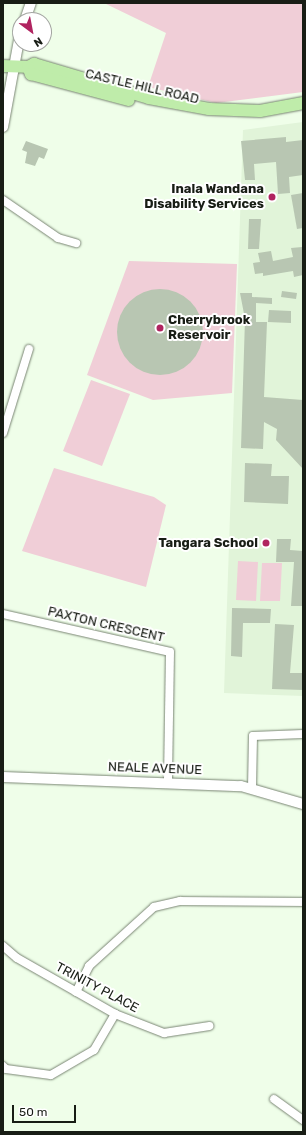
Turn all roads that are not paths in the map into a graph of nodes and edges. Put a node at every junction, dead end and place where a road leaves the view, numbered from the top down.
1 (13, 52) edge
2 (8, 66) edge
3 (28, 67) junction
4 (303, 103) edge
5 (303, 112) edge
6 (3, 127) edge
7 (3, 200) edge
8 (76, 243) dead end
9 (29, 349) dead end
10 (3, 433) edge
11 (3, 614) edge
12 (303, 734) edge
13 (3, 777) edge
14 (168, 782) junction
15 (252, 788) junction
16 (303, 804) edge
17 (303, 902) edge
18 (3, 946) edge
19 (76, 992) junction
20 (115, 1014) junction
21 (209, 1026) dead end
22 (3, 1066) edge
23 (274, 1099) dead end
24 (303, 1120) edge

1 - 2 street
2 - 3 main road, CASTLE HILL ROAD
2 - 6 street
3 - 4 main road, CASTLE HILL ROAD
3 - 5 main road, CASTLE HILL ROAD
7 - 8 street
9 - 10 street
11 - 14 street, PAXTON CRESCENT
12 - 15 street
13 - 14 street, NEALE AVENUE
14 - 15 street, NEALE AVENUE
15 - 16 street, NEALE AVENUE
17 - 19 street
18 - 19 street, TRINITY PLACE
19 - 20 street, TRINITY PLACE
20 - 21 street, TRINITY PLACE
20 - 22 street
23 - 24 street

